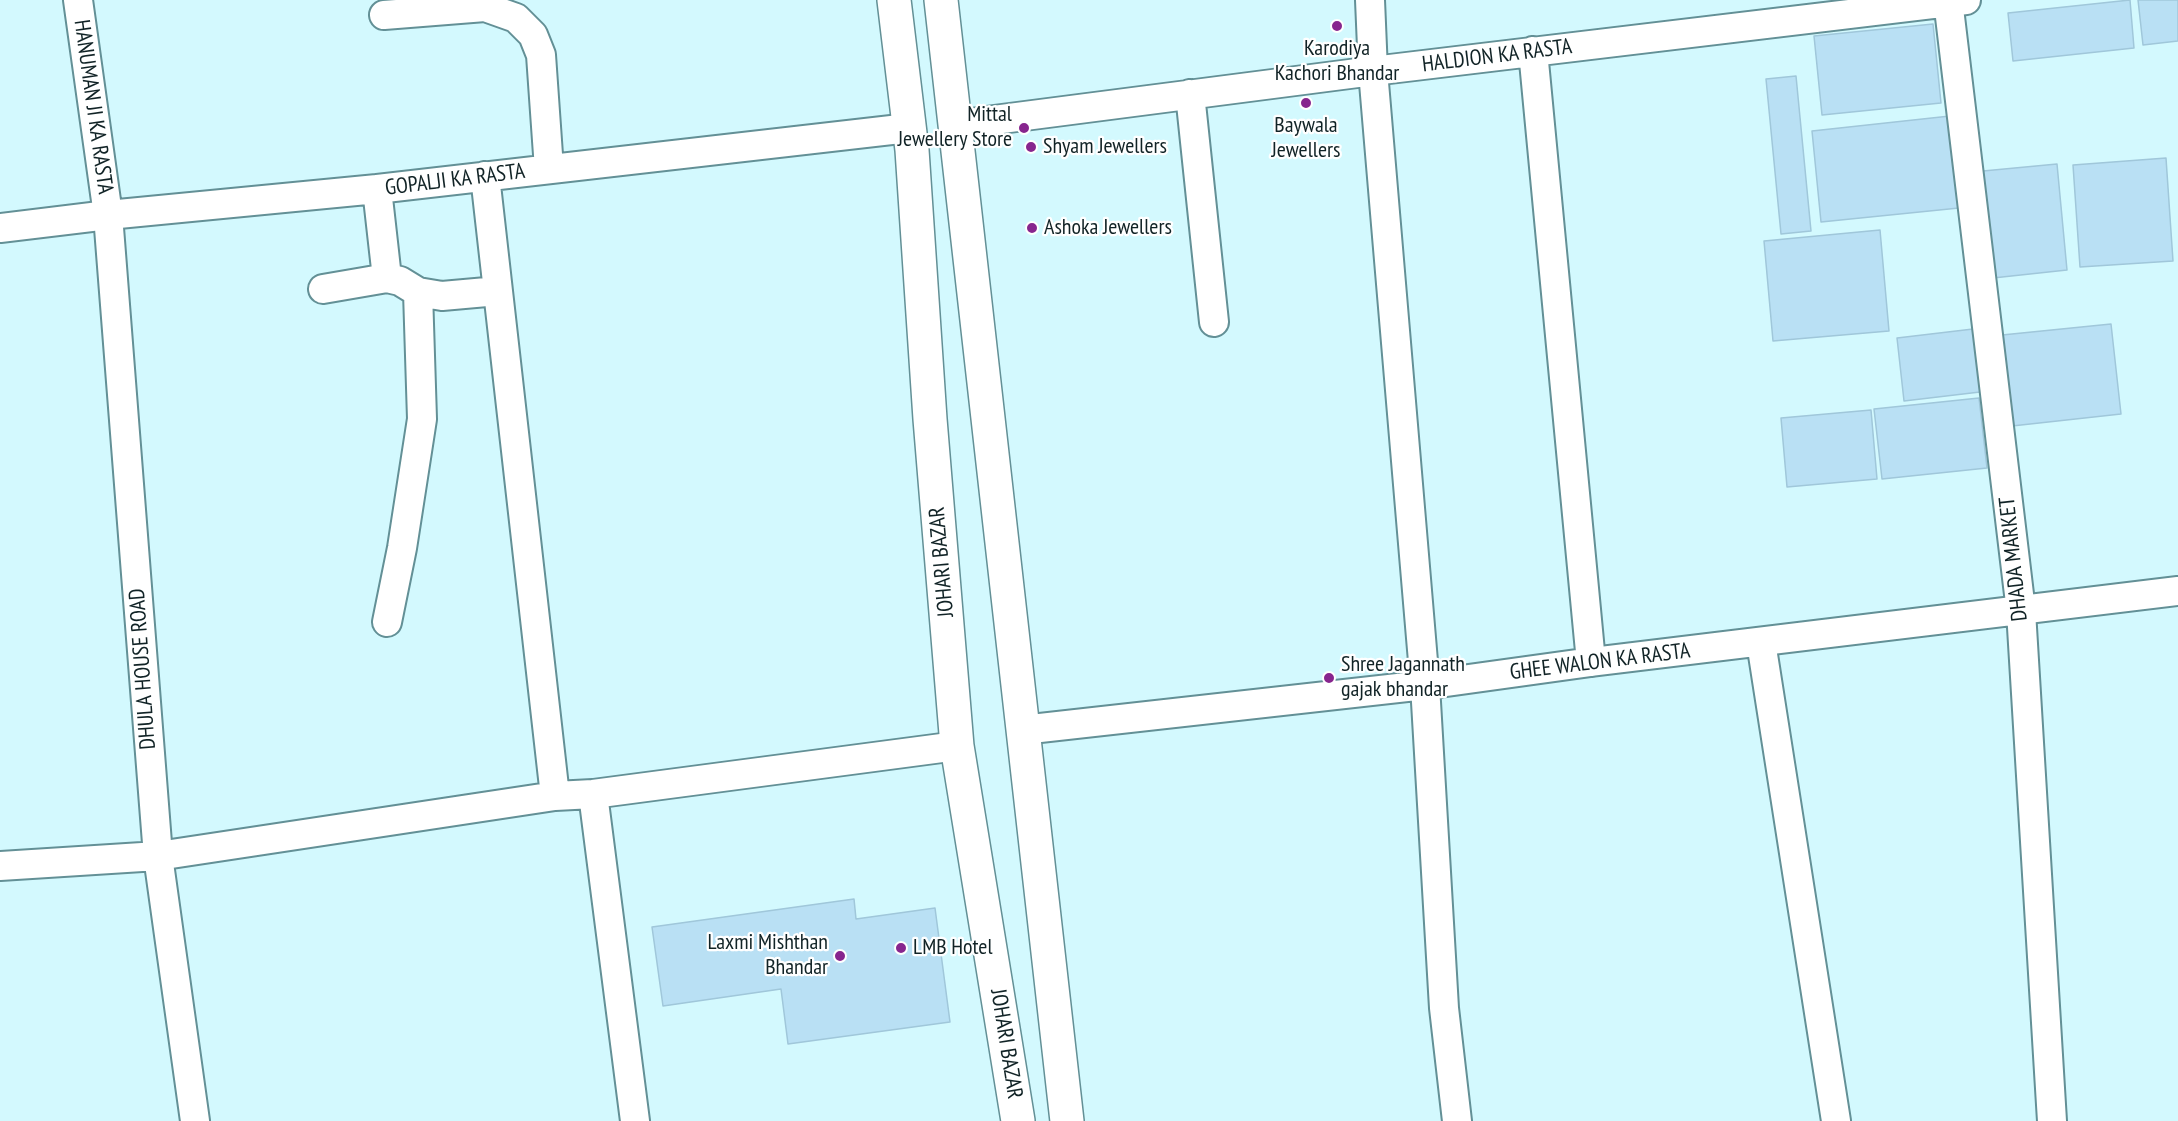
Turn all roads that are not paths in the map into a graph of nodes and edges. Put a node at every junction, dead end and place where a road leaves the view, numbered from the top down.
1 (78, 0) edge
2 (894, 0) edge
3 (941, 0) edge
4 (1370, 0) edge
5 (1954, 1) edge
6 (384, 15) dead end
7 (1533, 51) junction
8 (1373, 71) junction
9 (1190, 94) junction
10 (955, 125) junction
11 (909, 128) junction
12 (549, 169) junction
13 (485, 176) junction
14 (377, 189) junction
15 (108, 214) junction
16 (0, 228) edge
17 (387, 278) junction
18 (323, 289) dead end
19 (498, 291) junction
20 (418, 292) junction
21 (1214, 322) dead end
22 (2178, 591) edge
23 (2021, 611) junction
24 (387, 622) dead end
25 (1761, 642) junction
26 (1591, 662) junction
27 (1425, 685) junction
28 (1022, 730) junction
29 (957, 746) junction
30 (593, 794) junction
31 (555, 796) junction
32 (158, 856) junction
33 (0, 866) edge
34 (195, 1121) edge
35 (635, 1121) edge
36 (1018, 1121) edge
37 (1067, 1121) edge
38 (1457, 1121) edge
39 (1836, 1121) edge
40 (2052, 1121) edge

1 - 15 street, HANUMAN JI KA RASTA
2 - 11 street, JOHARI BAZAR
3 - 10 street
4 - 8 street
5 - 7 street, HALDION KA RASTA
5 - 23 street, DHADA MARKET
6 - 12 street
7 - 8 street, HALDION KA RASTA
7 - 26 street
8 - 9 street, HALDION KA RASTA
8 - 27 street
9 - 10 street, HALDION KA RASTA
9 - 21 street
10 - 28 street
11 - 12 street, GOPALJI KA RASTA
11 - 29 street, JOHARI BAZAR
12 - 13 street, GOPALJI KA RASTA
13 - 14 street, GOPALJI KA RASTA
13 - 19 street
14 - 15 street, GOPALJI KA RASTA
14 - 17 street
15 - 16 street, GOPALJI KA RASTA
15 - 32 street, DHULA HOUSE ROAD
17 - 18 street
17 - 20 street
19 - 20 street
19 - 31 street
20 - 24 street
22 - 23 street, GHEE WALON KA RASTA
23 - 25 street, GHEE WALON KA RASTA
23 - 40 street, DHADA MARKET
25 - 26 street, GHEE WALON KA RASTA
25 - 39 street
26 - 27 street, GHEE WALON KA RASTA
27 - 28 street, GHEE WALON KA RASTA
27 - 38 street
28 - 37 street
29 - 30 street
29 - 36 street, JOHARI BAZAR
30 - 31 street
30 - 35 street
31 - 32 street
32 - 33 street
32 - 34 street, DHULA HOUSE ROAD

